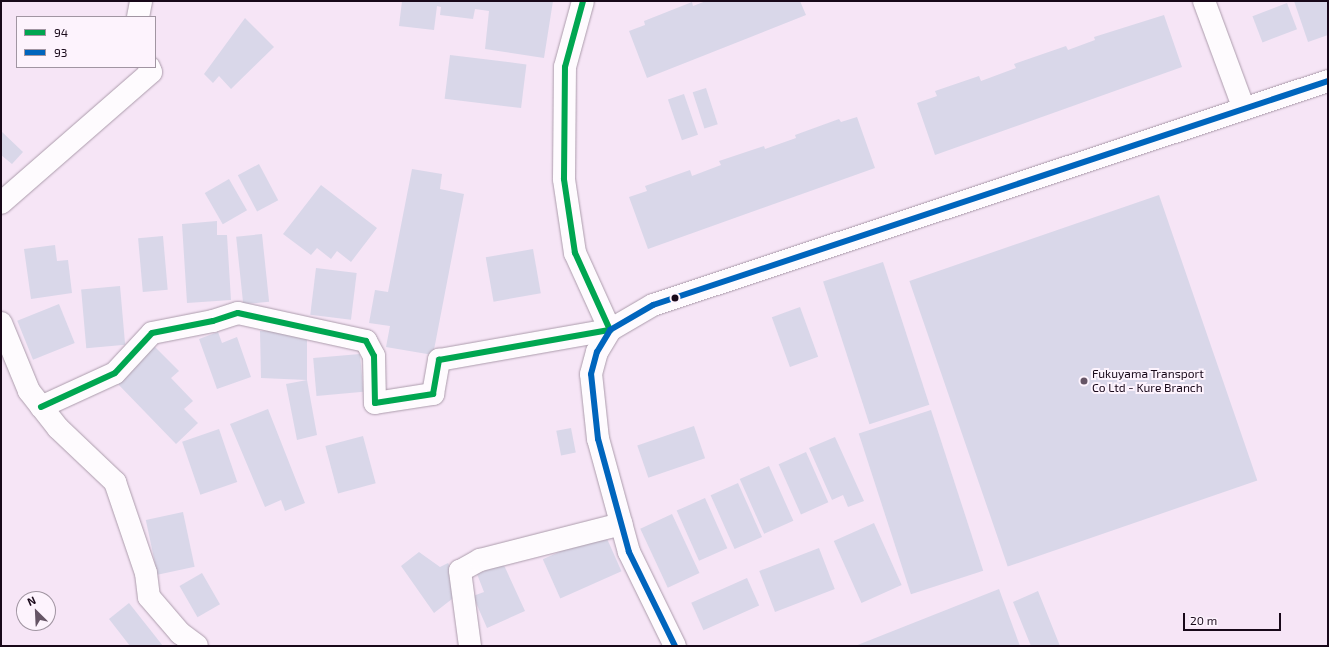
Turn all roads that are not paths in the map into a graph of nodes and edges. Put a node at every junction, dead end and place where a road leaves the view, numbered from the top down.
1 (141, 1) edge
2 (583, 1) edge
3 (1204, 1) edge
4 (138, 16) edge
5 (149, 68) edge
6 (1328, 81) edge
7 (1244, 109) junction
8 (1, 204) edge
9 (1, 323) edge
10 (610, 330) junction
11 (41, 406) junction
12 (621, 524) junction
13 (197, 646) edge
14 (470, 646) edge
15 (675, 646) edge

1 - 4 street
2 - 10 street
3 - 7 street
5 - 8 street
6 - 7 street
7 - 10 street
9 - 11 street
10 - 11 street
10 - 12 street
11 - 13 street
12 - 14 street
12 - 15 street

